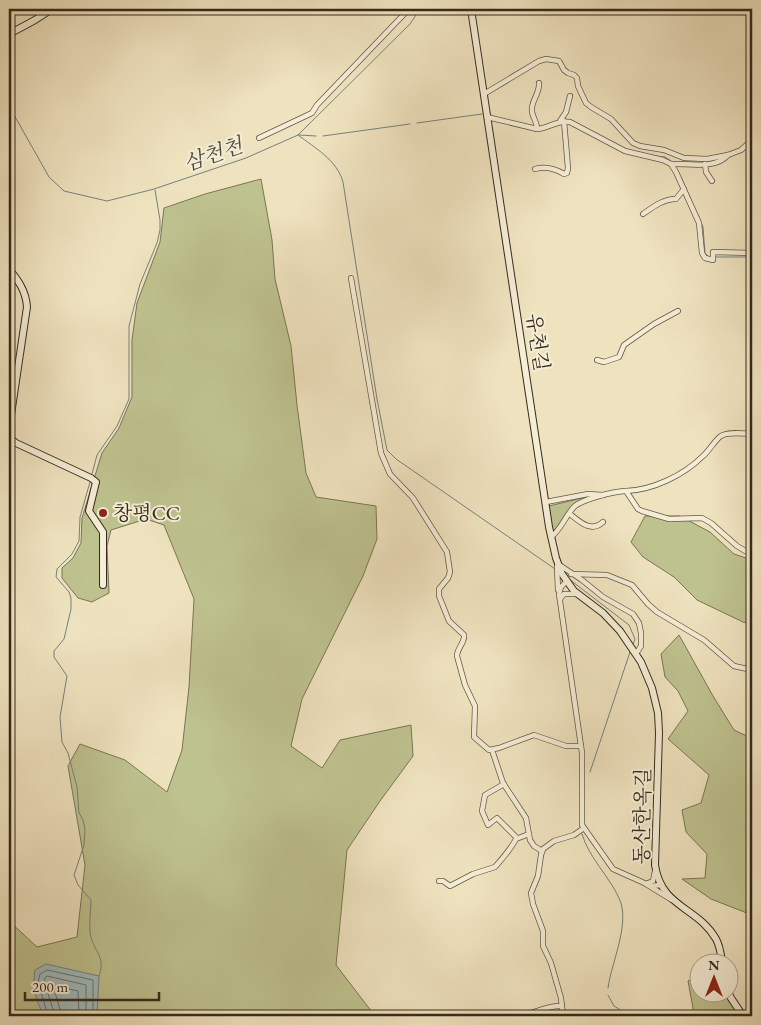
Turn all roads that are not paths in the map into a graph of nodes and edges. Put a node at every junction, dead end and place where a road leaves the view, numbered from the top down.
1 (52, 9) edge
2 (409, 9) edge
3 (471, 9) edge
4 (9, 34) edge
5 (539, 83) dead end
6 (484, 94) junction
7 (570, 96) dead end
8 (487, 117) junction
9 (562, 121) junction
10 (537, 129) junction
11 (258, 138) dead end
12 (752, 140) edge
13 (728, 155) junction
14 (671, 164) junction
15 (704, 164) junction
16 (535, 169) dead end
17 (712, 181) dead end
18 (684, 189) junction
19 (642, 214) dead end
20 (752, 253) edge
21 (9, 269) edge
22 (351, 278) dead end
23 (678, 311) dead end
24 (597, 360) dead end
25 (9, 428) edge
26 (752, 434) edge
27 (9, 438) edge
28 (626, 491) junction
29 (607, 495) junction
30 (546, 502) junction
31 (570, 514) junction
32 (603, 522) dead end
33 (551, 537) junction
34 (752, 555) edge
35 (557, 563) junction
36 (571, 574) junction
37 (567, 581) junction
38 (103, 585) dead end
39 (559, 596) junction
40 (579, 596) junction
41 (633, 649) junction
42 (752, 670) edge
43 (581, 746) junction
44 (492, 750) junction
45 (504, 784) junction
46 (584, 828) junction
47 (529, 834) junction
48 (517, 838) junction
49 (542, 851) junction
50 (655, 865) junction
51 (439, 881) dead end
52 (646, 884) junction
53 (661, 885) junction
54 (673, 900) junction
55 (720, 952) edge
56 (734, 1002) edge
57 (562, 1006) junction
58 (518, 1016) edge
59 (563, 1016) edge
60 (743, 1016) edge

1 - 4 street
2 - 11 street
3 - 6 street, 유천길
5 - 10 street
6 - 8 street, 유천길
6 - 13 street
7 - 9 street
8 - 10 street
8 - 30 street, 유천길
9 - 10 street
9 - 14 street
9 - 16 street
12 - 13 street
13 - 15 street
14 - 15 street
14 - 18 street
15 - 17 street
18 - 19 street
18 - 20 street
21 - 25 street
22 - 44 street
23 - 24 street
26 - 28 street
27 - 38 street
28 - 29 street
28 - 34 street
29 - 30 street
29 - 31 street
30 - 33 street, 유천길
31 - 32 street
31 - 33 street
33 - 35 street, 유천길
35 - 36 street
35 - 37 street, 유천길
35 - 39 street
36 - 41 street
36 - 42 street
37 - 39 street
37 - 40 street, 유천길
39 - 40 street
39 - 43 street
40 - 41 street, 유천길
41 - 50 street, 동산한옥길
43 - 44 street
43 - 46 street
44 - 45 street
45 - 47 street
45 - 48 street
46 - 49 street
46 - 52 street
47 - 48 street
47 - 49 street
48 - 51 street
49 - 57 street
50 - 52 street
50 - 53 street, 동산한옥길
52 - 53 street
52 - 54 street
53 - 54 street, 동산한옥길
54 - 55 street, 동산한옥길
56 - 60 street
57 - 58 street
57 - 59 street

